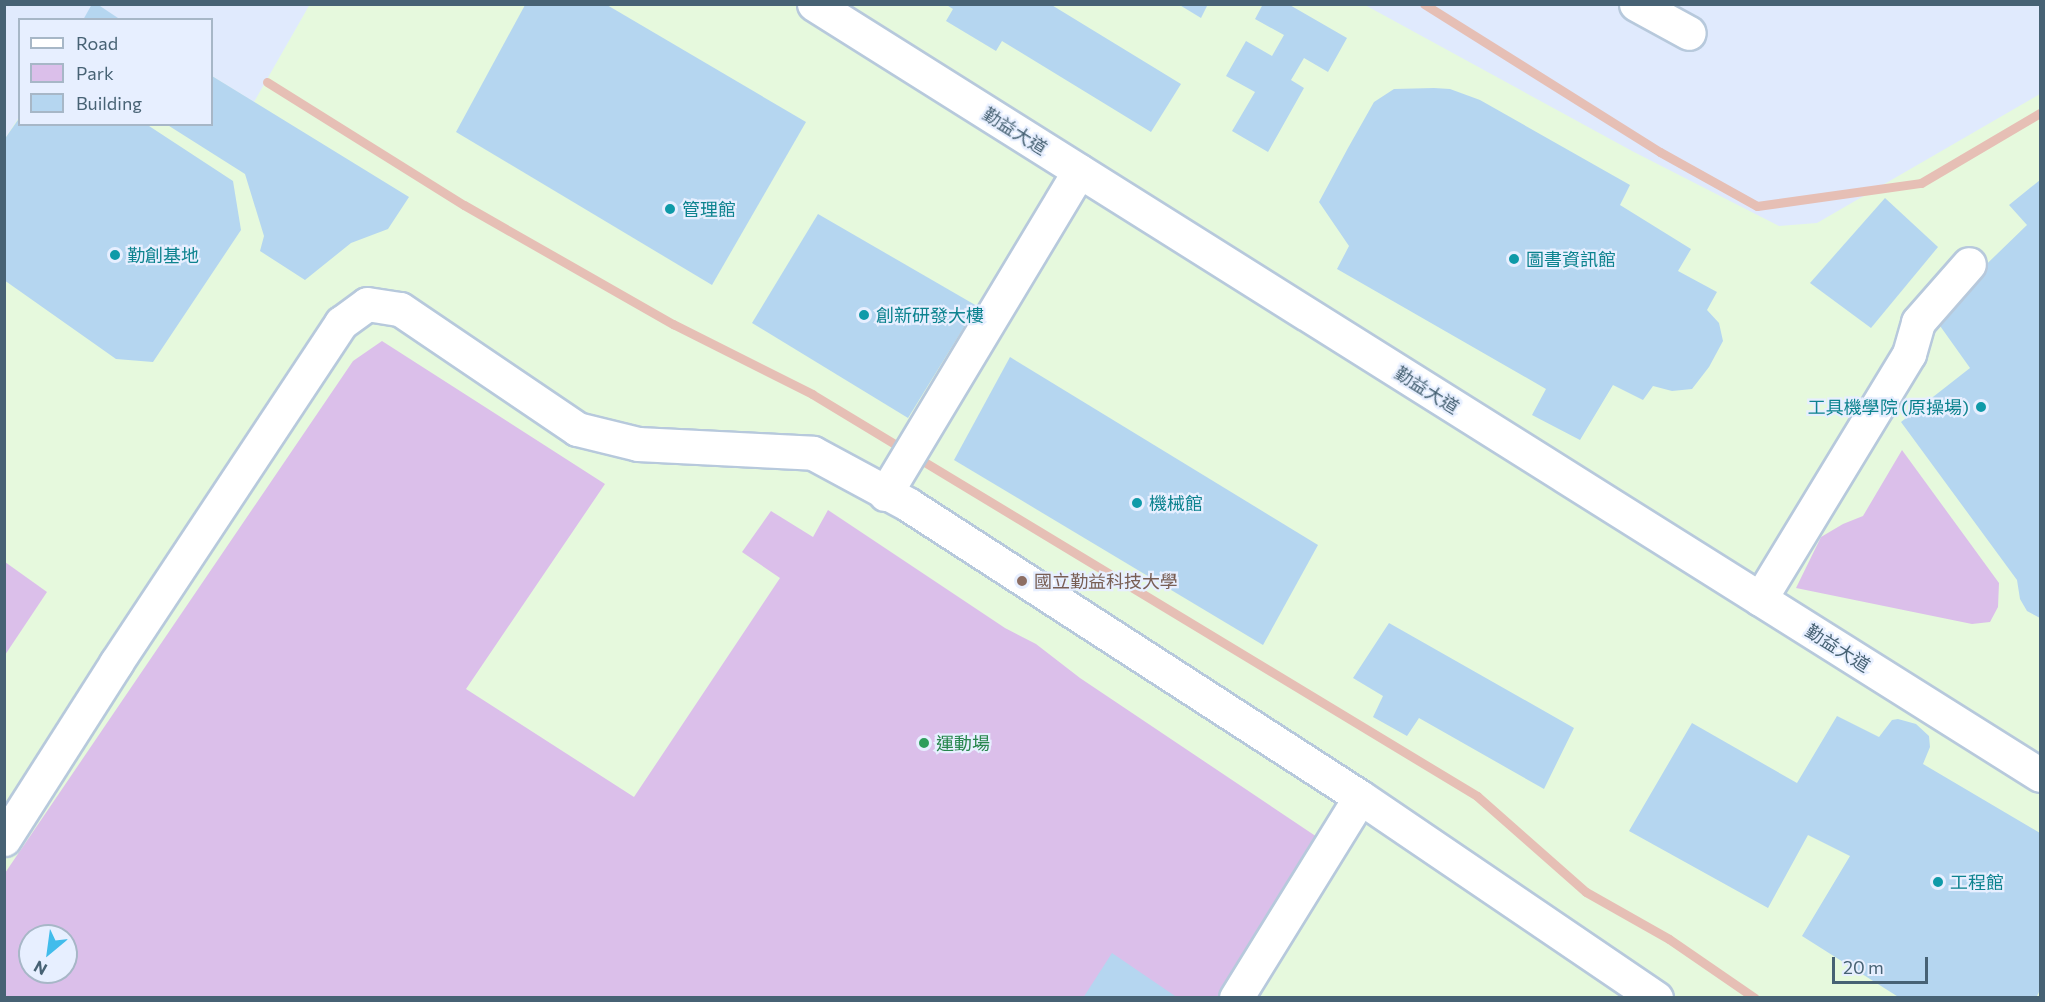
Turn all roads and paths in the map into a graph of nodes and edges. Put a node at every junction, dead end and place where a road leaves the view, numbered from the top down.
1 (814, 4) edge
2 (1636, 4) edge
3 (1689, 33) dead end
4 (1078, 171) junction
5 (1969, 264) dead end
6 (892, 482) junction
7 (1760, 599) junction
8 (2040, 775) edge
9 (1360, 797) junction
10 (4, 839) edge
11 (1236, 998) edge
12 (1656, 998) edge

1 - 4 street, 勤益大道
2 - 3 street
4 - 6 street
4 - 7 street, 勤益大道
5 - 7 street
6 - 9 street
6 - 10 street
7 - 8 street, 勤益大道
9 - 11 street
9 - 12 street

